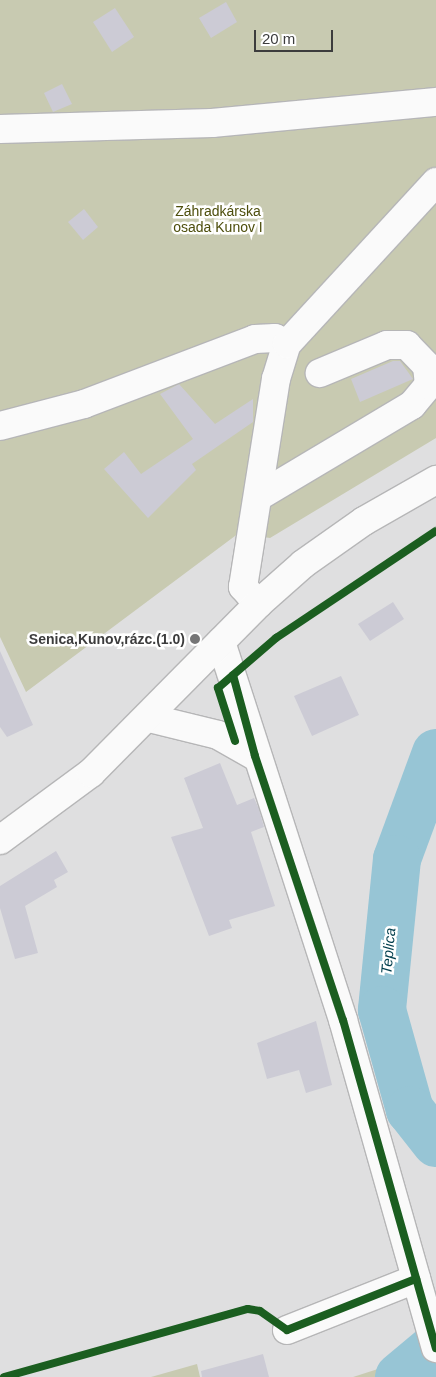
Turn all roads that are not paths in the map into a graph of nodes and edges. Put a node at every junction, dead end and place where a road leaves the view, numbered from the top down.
1 (436, 102) edge
2 (0, 129) edge
3 (436, 182) edge
4 (286, 344) junction
5 (320, 373) dead end
6 (0, 426) edge
7 (436, 480) edge
8 (261, 495) junction
9 (258, 604) junction
10 (221, 642) junction
11 (149, 718) junction
12 (255, 756) junction
13 (0, 840) edge
14 (416, 1279) junction
15 (287, 1330) dead end
16 (436, 1348) edge

1 - 2 street
3 - 4 street
4 - 6 street
4 - 8 street
5 - 8 street
7 - 9 street
8 - 9 street
9 - 10 street
10 - 11 street
10 - 12 street
11 - 12 street
11 - 13 street
12 - 14 street
14 - 15 street
14 - 16 street

